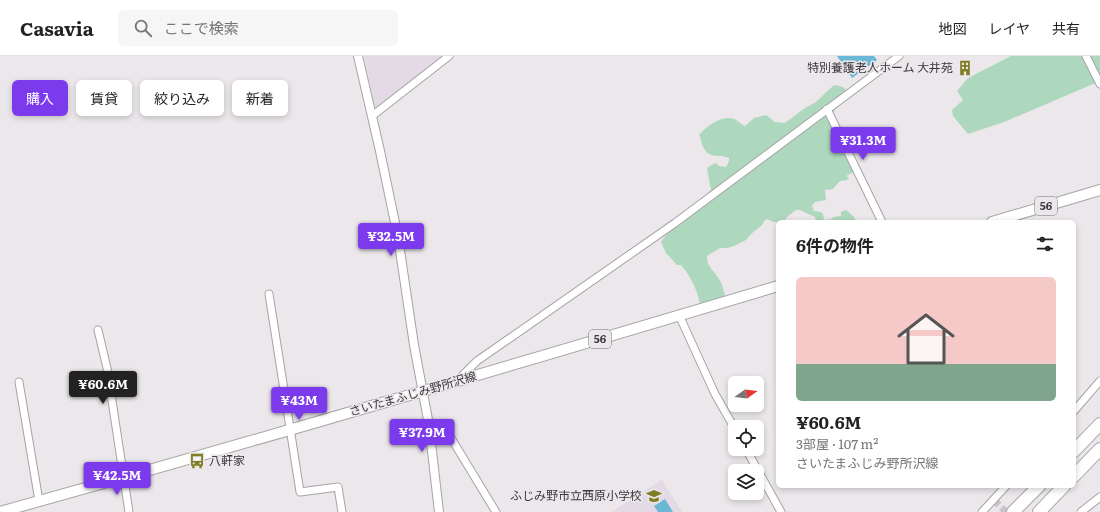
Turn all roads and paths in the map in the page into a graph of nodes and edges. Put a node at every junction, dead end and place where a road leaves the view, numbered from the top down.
1 (358, 56) edge
2 (449, 56) edge
3 (899, 56) edge
4 (1086, 56) edge
5 (1100, 84) edge
6 (827, 109) junction
7 (372, 116) junction
8 (1100, 190) edge
9 (881, 220) edge
10 (999, 220) edge
11 (776, 287) edge
12 (270, 294) dead end
13 (679, 315) junction
14 (98, 330) dead end
15 (457, 381) junction
16 (1100, 381) edge
17 (19, 382) dead end
18 (422, 392) junction
19 (1076, 409) edge
20 (730, 420) edge
21 (1100, 424) edge
22 (428, 425) junction
23 (290, 430) junction
24 (1076, 449) edge
25 (1100, 449) edge
26 (750, 456) edge
27 (1076, 474) edge
28 (124, 477) junction
29 (1004, 488) edge
30 (1037, 488) edge
31 (1062, 488) edge
32 (1100, 497) edge
33 (39, 501) junction
34 (0, 512) edge
35 (129, 512) edge
36 (342, 512) edge
37 (439, 512) edge
38 (496, 512) edge
39 (781, 512) edge
40 (982, 512) edge
41 (1012, 512) edge
42 (1039, 512) edge
43 (1081, 512) edge

1 - 7 street
2 - 7 street
3 - 6 street
4 - 5 street
6 - 9 street
6 - 15 street
7 - 18 street
8 - 10 main road, 56
11 - 13 main road, さいたまふじみ野所沢線 / 56
12 - 23 street
13 - 15 main road, さいたまふじみ野所沢線 / 56
13 - 20 street
14 - 28 street
15 - 18 main road, さいたまふじみ野所沢線 / 56
16 - 19 street
17 - 33 street
18 - 22 street
18 - 23 main road, さいたまふじみ野所沢線 / 56
21 - 24 highway
22 - 37 street
22 - 38 street
23 - 28 main road, さいたまふじみ野所沢線 / 56
23 - 36 street
25 - 27 highway
26 - 39 street
28 - 33 main road, さいたまふじみ野所沢線 / 56
28 - 35 street
29 - 40 street
30 - 41 highway
31 - 42 highway
32 - 43 street
33 - 34 main road, さいたまふじみ野所沢線 / 56

